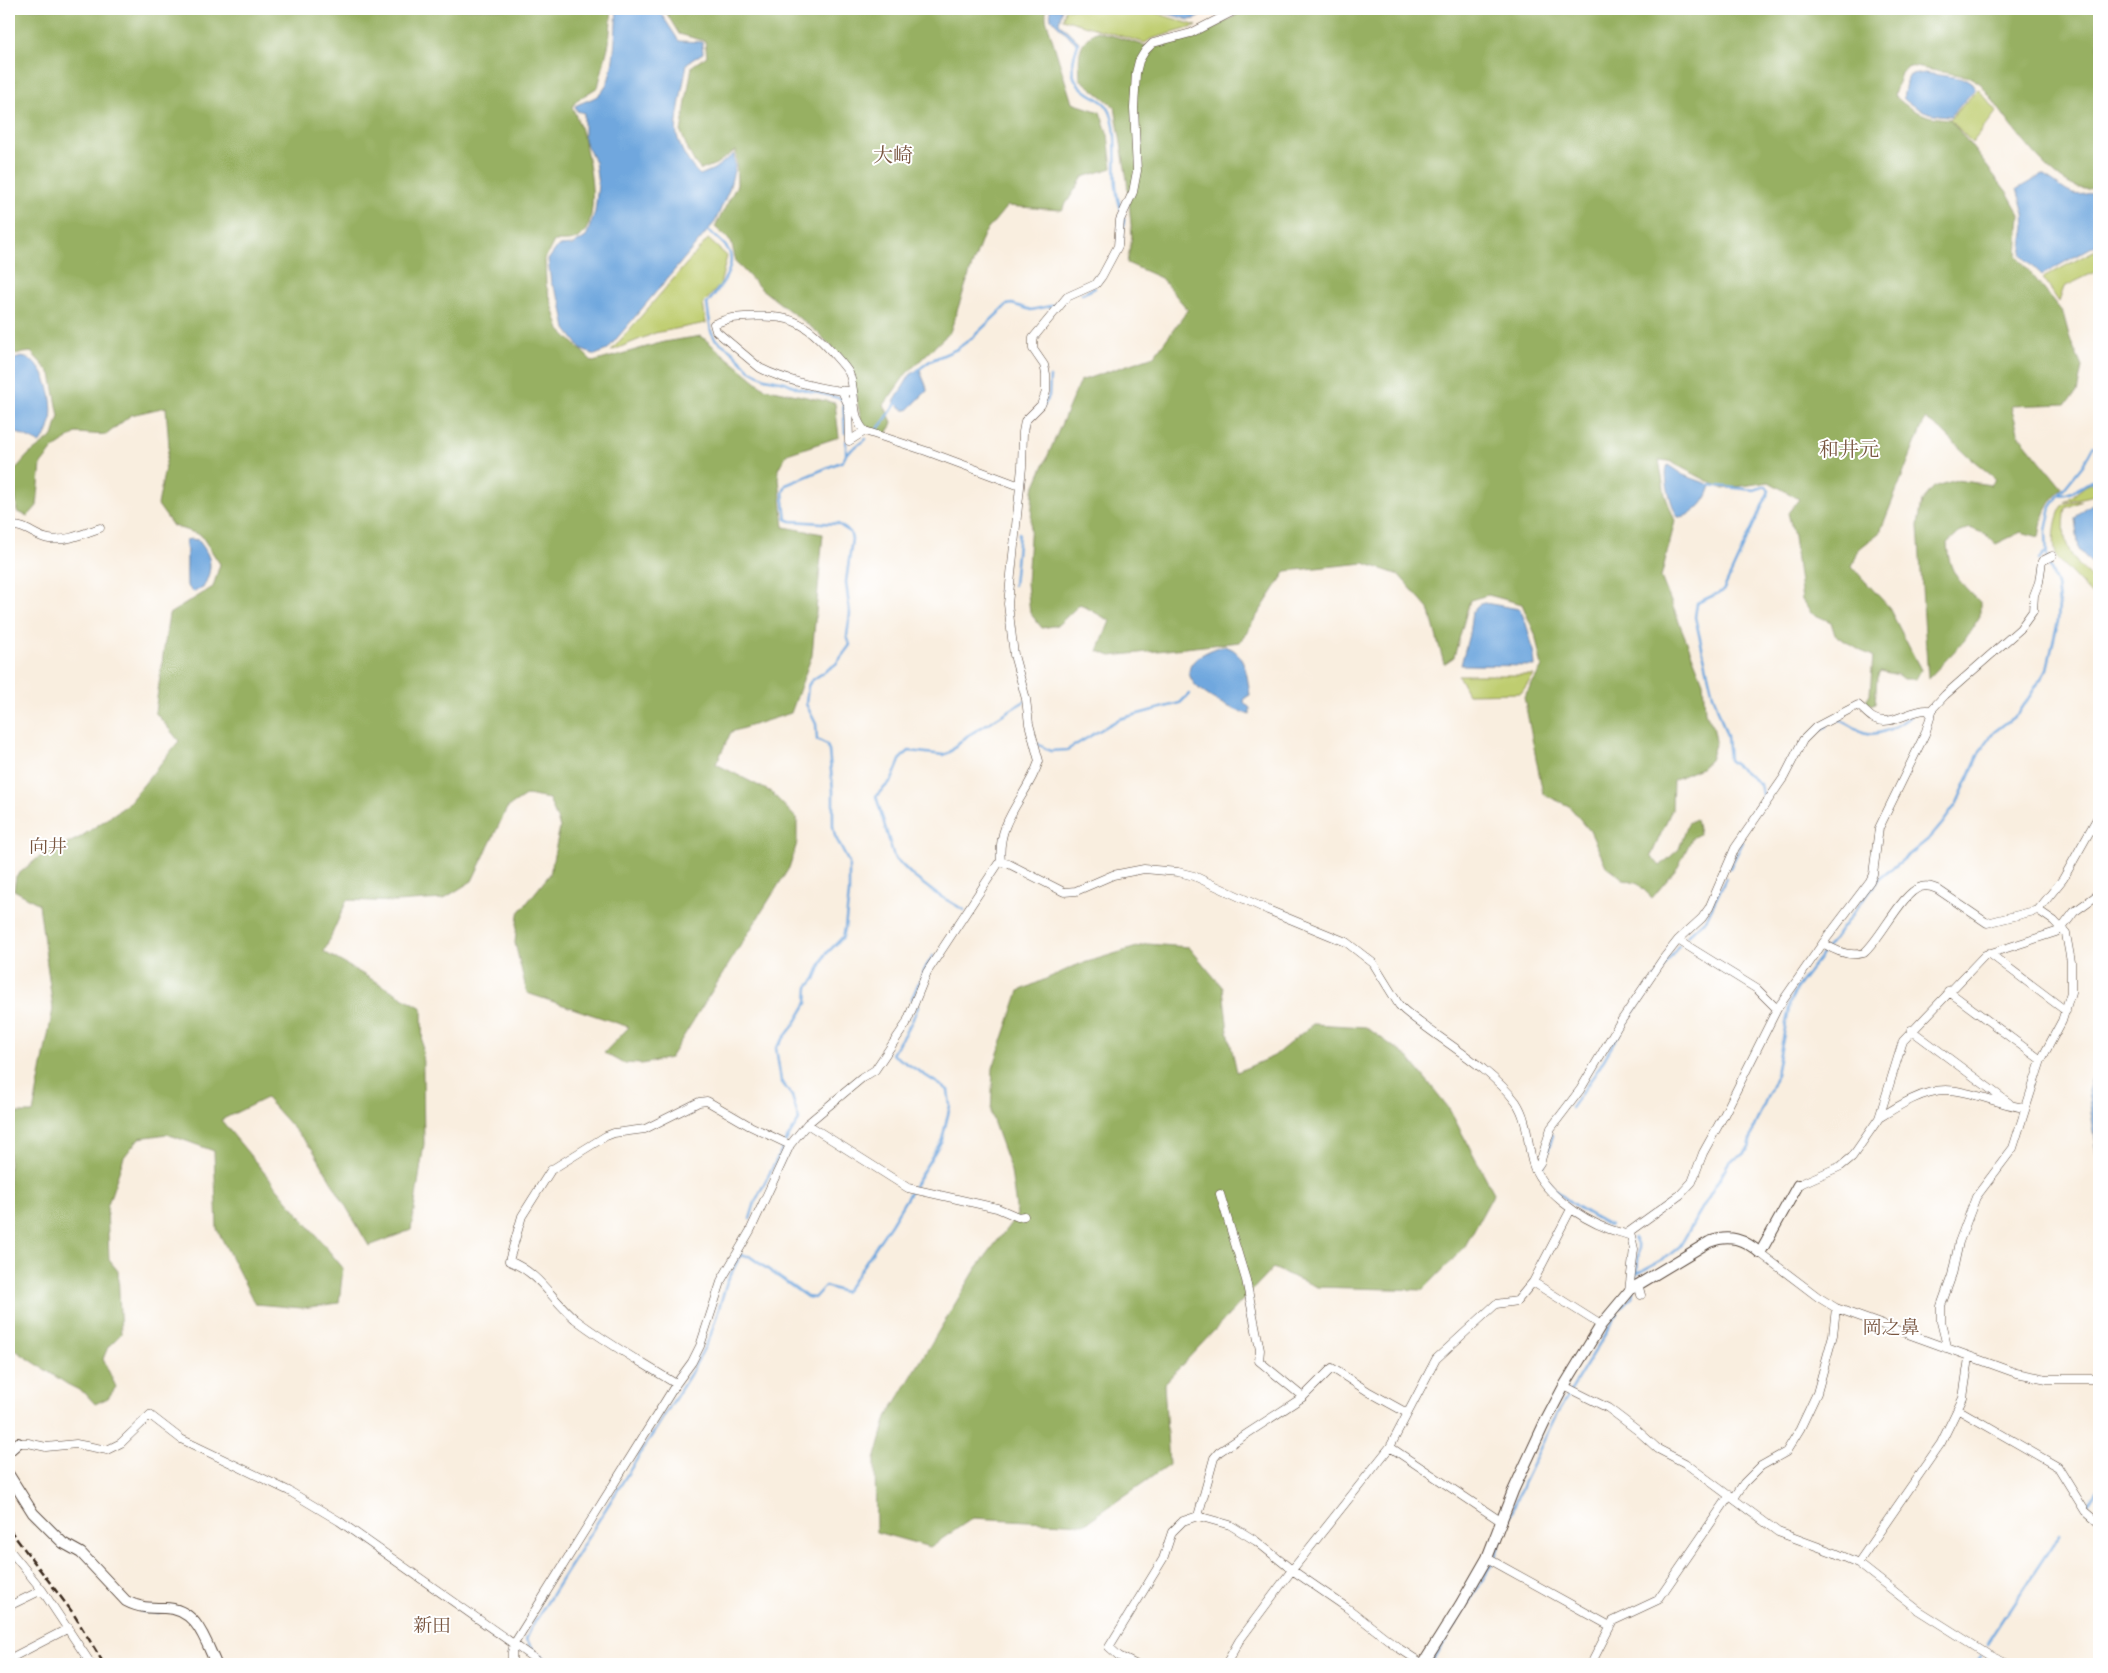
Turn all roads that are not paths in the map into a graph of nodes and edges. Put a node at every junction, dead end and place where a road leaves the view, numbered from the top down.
1 (1238, 9) edge
2 (842, 391) junction
3 (852, 391) junction
4 (864, 431) junction
5 (1020, 486) junction
6 (9, 527) edge
7 (100, 528) dead end
8 (2048, 558) dead end
9 (1931, 715) junction
10 (2099, 815) edge
11 (1000, 862) junction
12 (2099, 894) edge
13 (2038, 910) junction
14 (2062, 928) junction
15 (1678, 940) junction
16 (1827, 945) junction
17 (1989, 954) junction
18 (1948, 991) junction
19 (1777, 1009) junction
20 (2066, 1011) junction
21 (1911, 1030) junction
22 (2041, 1060) junction
23 (2015, 1107) junction
24 (2025, 1108) junction
25 (1879, 1118) junction
26 (807, 1124) junction
27 (787, 1144) junction
28 (1535, 1170) junction
29 (1798, 1185) joint
30 (1220, 1194) dead end
31 (1571, 1209) junction
32 (1024, 1216) dead end
33 (1628, 1232) junction
34 (1760, 1253) junction
35 (1533, 1282) junction
36 (1634, 1287) junction
37 (1641, 1295) dead end
38 (1836, 1308) junction
39 (1601, 1325) junction
40 (1946, 1348) junction
41 (1969, 1358) junction
42 (2099, 1380) edge
43 (676, 1384) junction
44 (1568, 1389) junction
45 (1303, 1397) junction
46 (1959, 1410) junction
47 (1407, 1413) junction
48 (13, 1443) edge
49 (1390, 1447) junction
50 (9, 1452) edge
51 (9, 1475) edge
52 (1732, 1497) junction
53 (1198, 1516) junction
54 (1502, 1522) junction
55 (2099, 1523) edge
56 (9, 1555) edge
57 (1491, 1560) junction
58 (1858, 1563) junction
59 (1292, 1570) junction
60 (42, 1590) junction
61 (9, 1606) edge
62 (1610, 1626) junction
63 (69, 1628) junction
64 (514, 1644) junction
65 (9, 1659) edge
66 (91, 1664) edge
67 (216, 1664) edge
68 (512, 1664) edge
69 (542, 1664) edge
70 (1135, 1664) edge
71 (1226, 1664) edge
72 (1423, 1664) edge
73 (1591, 1664) edge
74 (2010, 1664) edge

1 - 5 street
2 - 3 street
2 - 3 street
2 - 4 street
3 - 4 street
4 - 5 street
5 - 11 street
6 - 7 street
8 - 9 street
9 - 15 street
9 - 16 street
10 - 13 street
11 - 26 street
11 - 28 street
12 - 14 street
13 - 14 street
13 - 16 street
14 - 17 street
14 - 20 street
15 - 19 street
15 - 28 street
16 - 19 street
17 - 18 street
17 - 20 street
18 - 21 street
18 - 22 street
19 - 33 street
20 - 22 street
21 - 23 street
21 - 25 street
22 - 24 street
23 - 24 street
23 - 25 street
24 - 40 street
25 - 29 street
26 - 27 street
26 - 32 street
27 - 43 street
27 - 43 street
28 - 31 street
29 - 34 street
30 - 45 street
31 - 33 street
31 - 35 street
33 - 36 street
34 - 36 street
34 - 38 street
35 - 39 street
35 - 47 street
36 - 37 street
36 - 39 street
38 - 40 street
38 - 52 street
39 - 44 street
40 - 41 street
41 - 42 street
41 - 46 street
43 - 64 street
44 - 52 street
44 - 54 street
45 - 47 street
45 - 53 street
46 - 55 street
46 - 58 street
47 - 49 street
48 - 50 street
48 - 64 street
49 - 54 street
49 - 59 street
51 - 67 street
52 - 58 street
52 - 62 street
53 - 59 street
53 - 70 street
54 - 57 street
56 - 60 street
57 - 62 street
57 - 72 street
58 - 74 street
59 - 71 street
59 - 72 street
60 - 61 street
60 - 63 street
62 - 73 street
63 - 65 street
63 - 66 street
64 - 68 street
64 - 69 street

